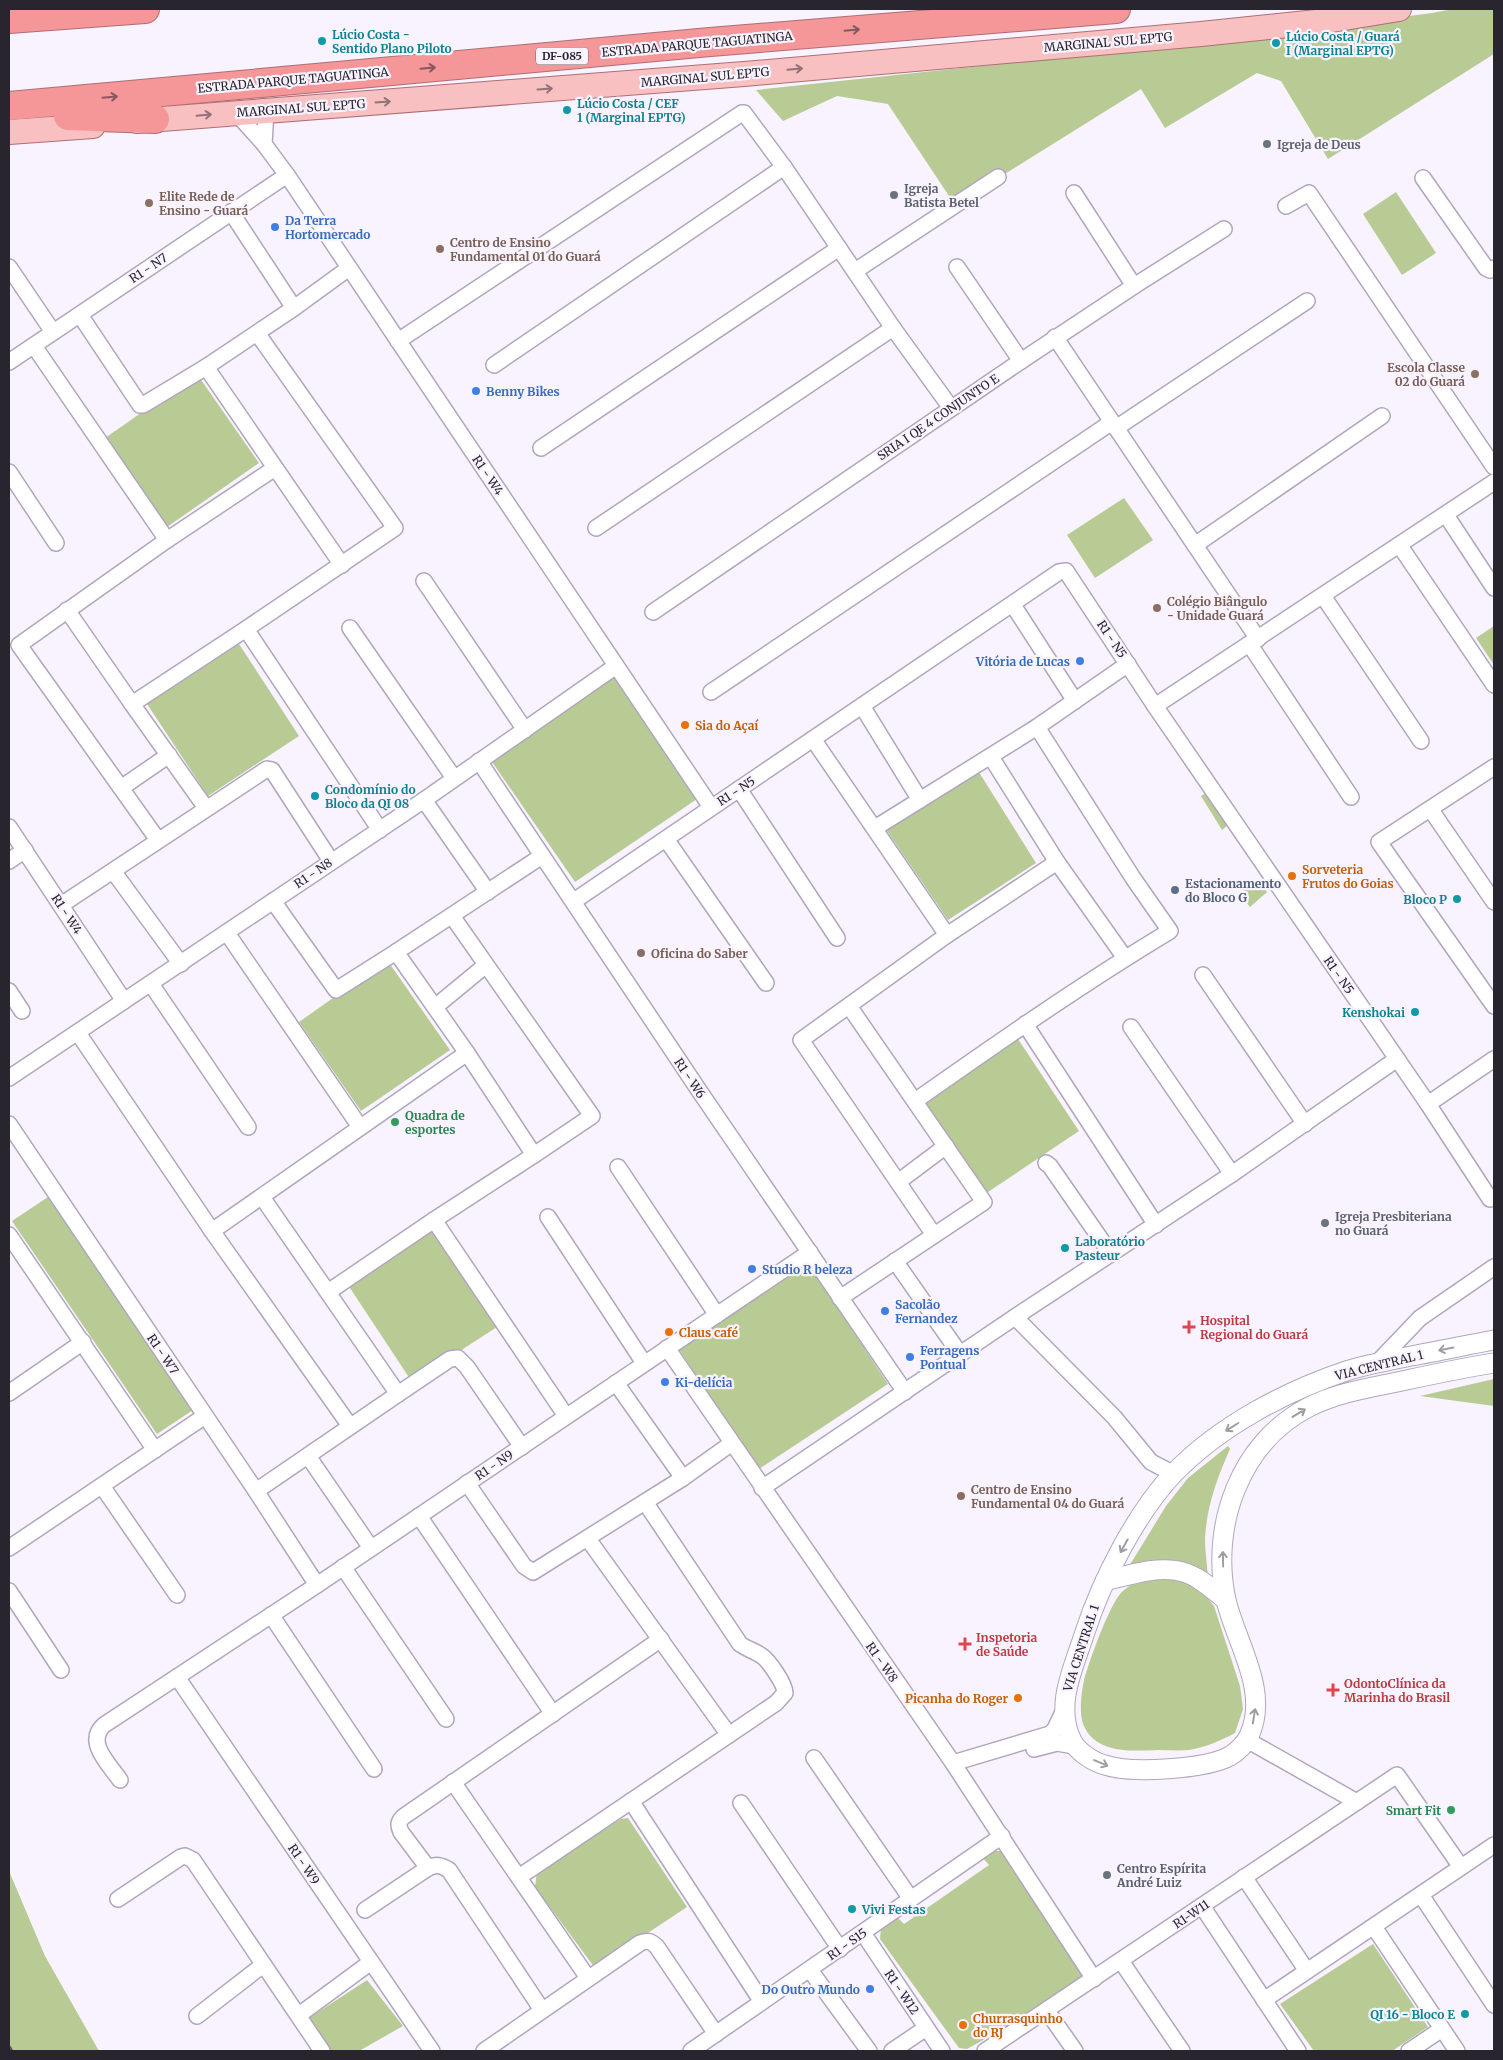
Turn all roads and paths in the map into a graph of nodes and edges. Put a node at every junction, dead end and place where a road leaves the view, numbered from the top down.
1 (145, 9) edge
2 (1116, 9) edge
3 (1400, 9) edge
4 (9, 19) edge
5 (9, 106) edge
6 (266, 111) junction
7 (236, 113) junction
8 (9, 117) edge
9 (155, 119) junction
10 (9, 132) edge
11 (264, 144) junction
12 (784, 167) junction
13 (288, 175) junction
14 (998, 176) dead end
15 (1423, 178) dead end
16 (1074, 193) dead end
17 (1286, 206) dead end
18 (231, 212) junction
19 (1224, 229) dead end
20 (839, 248) junction
21 (9, 267) edge
22 (957, 267) dead end
23 (350, 268) junction
24 (1494, 268) edge
25 (855, 271) junction
26 (1134, 286) junction
27 (1307, 301) dead end
28 (294, 308) junction
29 (80, 315) junction
30 (894, 328) junction
31 (53, 332) junction
32 (257, 333) junction
33 (1055, 337) junction
34 (398, 341) junction
35 (34, 346) junction
36 (1021, 361) junction
37 (9, 362) edge
38 (494, 365) dead end
39 (206, 367) junction
40 (951, 408) junction
41 (1382, 416) dead end
42 (1114, 425) junction
43 (541, 448) dead end
44 (1494, 466) edge
45 (275, 468) junction
46 (9, 472) edge
47 (1494, 482) edge
48 (1446, 514) junction
49 (596, 528) dead end
50 (167, 540) junction
51 (56, 544) dead end
52 (1195, 545) junction
53 (1400, 546) junction
54 (342, 565) junction
55 (424, 582) dead end
56 (1494, 588) edge
57 (1323, 596) junction
58 (1013, 605) junction
59 (67, 610) junction
60 (653, 612) dead end
61 (350, 628) dead end
62 (246, 629) junction
63 (1254, 642) junction
64 (1128, 664) junction
65 (616, 666) junction
66 (1494, 686) edge
67 (711, 692) dead end
68 (1075, 701) junction
69 (132, 704) junction
70 (862, 706) junction
71 (1155, 706) junction
72 (1037, 727) junction
73 (525, 730) junction
74 (813, 739) junction
75 (1421, 741) dead end
76 (169, 756) junction
77 (991, 757) junction
78 (479, 762) junction
79 (1494, 768) edge
80 (454, 778) junction
81 (121, 788) junction
82 (739, 789) junction
83 (1351, 796) dead end
84 (424, 800) junction
85 (920, 800) junction
86 (710, 807) junction
87 (206, 808) junction
88 (1431, 810) junction
89 (9, 827) edge
90 (875, 828) junction
91 (380, 830) junction
92 (666, 838) junction
93 (158, 840) junction
94 (25, 850) junction
95 (542, 856) junction
96 (9, 860) edge
97 (332, 860) junction
98 (1057, 862) junction
99 (113, 871) junction
100 (488, 892) junction
101 (273, 901) junction
102 (574, 901) junction
103 (1494, 902) edge
104 (62, 905) junction
105 (452, 916) junction
106 (227, 933) junction
107 (947, 935) junction
108 (837, 938) dead end
109 (396, 952) junction
110 (1125, 958) junction
111 (181, 964) junction
112 (486, 965) junction
113 (1203, 975) dead end
114 (151, 984) junction
115 (766, 984) dead end
116 (9, 991) edge
117 (124, 1001) junction
118 (849, 1006) junction
119 (1494, 1006) edge
120 (435, 1007) junction
121 (22, 1011) dead end
122 (1025, 1024) junction
123 (1131, 1027) dead end
124 (78, 1033) junction
125 (467, 1053) junction
126 (1397, 1059) junction
127 (1494, 1059) edge
128 (9, 1078) edge
129 (915, 1101) junction
130 (1428, 1104) junction
131 (9, 1124) edge
132 (1305, 1124) junction
133 (248, 1127) dead end
134 (360, 1127) junction
135 (946, 1146) junction
136 (534, 1155) junction
137 (1046, 1163) dead end
138 (618, 1167) dead end
139 (1232, 1174) junction
140 (898, 1182) junction
141 (262, 1197) junction
142 (1493, 1200) edge
143 (548, 1217) dead end
144 (434, 1220) junction
145 (1156, 1224) junction
146 (212, 1231) junction
147 (9, 1235) edge
148 (934, 1235) junction
149 (810, 1252) junction
150 (1111, 1254) junction
151 (895, 1261) junction
152 (1494, 1267) edge
153 (328, 1292) junction
154 (840, 1298) junction
155 (717, 1315) junction
156 (1015, 1317) junction
157 (1494, 1340) edge
158 (83, 1342) junction
159 (667, 1348) junction
160 (960, 1354) junction
161 (644, 1363) junction
162 (1377, 1363) junction
163 (1494, 1363) edge
164 (616, 1383) junction
165 (905, 1392) junction
166 (9, 1393) edge
167 (398, 1394) junction
168 (204, 1416) junction
169 (566, 1416) junction
170 (350, 1426) junction
171 (732, 1443) junction
172 (522, 1447) junction
173 (156, 1450) junction
174 (308, 1456) junction
175 (1151, 1462) junction
176 (1174, 1474) junction
177 (683, 1478) junction
178 (467, 1483) junction
179 (102, 1486) junction
180 (762, 1488) junction
181 (256, 1492) junction
182 (1159, 1493) junction
183 (645, 1502) junction
184 (419, 1516) junction
185 (588, 1538) junction
186 (9, 1548) edge
187 (371, 1548) junction
188 (343, 1567) junction
189 (1105, 1580) junction
190 (317, 1585) junction
191 (9, 1591) edge
192 (177, 1595) dead end
193 (1226, 1600) junction
194 (271, 1615) junction
195 (661, 1638) junction
196 (61, 1670) dead end
197 (177, 1677) junction
198 (1063, 1712) junction
199 (552, 1714) junction
200 (446, 1719) dead end
201 (729, 1735) junction
202 (1247, 1740) junction
203 (1074, 1746) junction
204 (814, 1758) dead end
205 (955, 1768) junction
206 (374, 1769) dead end
207 (120, 1780) dead end
208 (453, 1782) junction
209 (631, 1802) junction
210 (1357, 1802) junction
211 (741, 1803) dead end
212 (1002, 1836) junction
213 (1494, 1846) edge
214 (1461, 1867) junction
215 (428, 1868) junction
216 (519, 1877) junction
217 (1244, 1877) junction
218 (1421, 1896) junction
219 (118, 1899) dead end
220 (911, 1899) junction
221 (1202, 1906) junction
222 (365, 1910) dead end
223 (1374, 1927) junction
224 (863, 1933) junction
225 (840, 1949) junction
226 (1121, 1961) junction
227 (371, 1962) junction
228 (263, 1966) junction
229 (810, 1970) junction
230 (1307, 1971) junction
231 (588, 1978) junction
232 (1094, 1978) junction
233 (1264, 2000) junction
234 (762, 2002) junction
235 (1494, 2005) edge
236 (542, 2010) junction
237 (1046, 2011) junction
238 (299, 2015) junction
239 (197, 2016) dead end
240 (926, 2028) junction
241 (1442, 2029) junction
242 (716, 2034) junction
243 (505, 2045) edge
244 (322, 2051) edge
245 (432, 2051) edge
246 (484, 2051) edge
247 (691, 2051) edge
248 (869, 2051) edge
249 (892, 2051) edge
250 (942, 2051) edge
251 (985, 2051) edge
252 (1075, 2051) edge
253 (1182, 2051) edge
254 (1298, 2051) edge
255 (1409, 2051) edge
256 (1457, 2051) edge

1 - 4 highway
5 -> 2 highway, ESTRADA PARQUE TAGUATINGA / DF-085
6 -> 3 main road, MARGINAL SUL EPTG
6 - 7 main road, MARGINAL SUL EPTG
6 - 11 street
9 -> 7 main road, MARGINAL SUL EPTG
7 - 11 street, R1 - W4
8 - 9 highway
9 - 10 main road, MARGINAL SUL EPTG
11 - 13 street, R1 - W4
12 - 20 street
12 - 34 street
12 - 38 street
13 - 18 street, R1 - N7
13 - 23 street, R1 - W4
14 - 25 street
15 - 24 street
16 - 26 street
17 - 44 street
18 - 28 street
18 - 29 street, R1 - N7
19 - 26 street, SRIA I QE 4 CONJUNTO E
20 - 25 street
20 - 43 street
21 - 31 street
22 - 36 street
23 - 28 street
23 - 34 street, R1 - W4
25 - 30 street
26 - 33 street, SRIA I QE 4 CONJUNTO E
27 - 42 street
28 - 32 street
29 - 31 street, R1 - N7
29 - 39 street
30 - 40 street
30 - 49 street
31 - 35 street, R1 - N7
32 - 39 street
32 - 54 street
33 - 36 street, SRIA I QE 4 CONJUNTO E
33 - 42 street
34 - 65 street, R1 - W4
35 - 37 street, R1 - N7
35 - 50 street
36 - 40 street, SRIA I QE 4 CONJUNTO E
39 - 45 street
40 - 60 street, SRIA I QE 4 CONJUNTO E
41 - 52 street
42 - 52 street
42 - 67 street
45 - 50 street
45 - 54 street
46 - 51 street
47 - 48 street
48 - 53 street
48 - 56 street
50 - 59 street
52 - 63 street
53 - 57 street
53 - 66 street
54 - 62 street
55 - 73 street
57 - 63 street
57 - 75 street
58 - 64 street, R1 - N5
58 - 68 street
58 - 70 street, R1 - N5
59 - 69 street
59 - 81 street
61 - 80 street
62 - 69 street
62 - 91 street
63 - 71 street
63 - 83 street
64 - 68 street
64 - 71 street, R1 - N5
65 - 73 street, R1 - N8
65 - 86 street, R1 - W4
68 - 72 street
69 - 76 street
70 - 74 street, R1 - N5
70 - 85 street
71 - 126 street, R1 - N5
72 - 77 street
72 - 110 street
73 - 78 street, R1 - N8
74 - 82 street, R1 - N5
74 - 90 street
76 - 81 street
76 - 87 street
77 - 85 street
77 - 98 street
78 - 80 street, R1 - N8
78 - 95 street, R1 - W6
79 - 88 street
80 - 84 street, R1 - N8
81 - 93 street
82 - 86 street, R1 - N5
82 - 108 street
84 - 91 street, R1 - N8
84 - 100 street
85 - 90 street
86 - 92 street, R1 - N5
87 - 93 street
87 - 97 street
88 - 103 street
88 - 119 street
89 - 94 street, R1 - W4
90 - 107 street
91 - 97 street, R1 - N8
92 - 102 street, R1 - N5
92 - 115 street
93 - 99 street
94 - 96 street
94 - 104 street, R1 - W4
95 - 100 street
95 - 102 street, R1 - W6
97 - 101 street, R1 - N8
98 - 107 street
98 - 110 street
99 - 104 street
99 - 111 street
100 - 105 street
101 - 106 street, R1 - N8
101 - 109 street
102 - 149 street, R1 - W6
104 - 117 street, R1 - W4
105 - 109 street
105 - 112 street
106 - 111 street, R1 - N8
106 - 134 street
107 - 118 street
109 - 120 street
110 - 122 street
111 - 114 street, R1 - N8
112 - 120 street
112 - 136 street
113 - 132 street
114 - 117 street, R1 - N8
114 - 133 street
116 - 121 street
117 - 124 street, R1 - N8
118 - 129 street
118 - 140 street
120 - 125 street
122 - 129 street
122 - 145 street
123 - 139 street
124 - 128 street, R1 - N8
124 - 146 street
125 - 134 street
125 - 136 street
126 - 130 street, R1 - N5
126 - 132 street
127 - 130 street
129 - 135 street
130 - 142 street, R1 - N5
131 - 168 street, R1 - W7
132 - 139 street
134 - 141 street
135 - 140 street
135 - 148 street
136 - 144 street
137 - 150 street
138 - 155 street
139 - 145 street
140 - 148 street
141 - 146 street
141 - 153 street
143 - 161 street
144 - 153 street
144 - 169 street
145 - 150 street
146 - 170 street
147 - 158 street
148 - 151 street
149 - 154 street, R1 - W6
149 - 155 street, R1 - N9
150 - 156 street
151 - 154 street
151 - 160 street
152 - 162 street
153 - 167 street
154 - 165 street, R1 - W6
155 - 159 street, R1 - N9
156 - 160 street
156 - 175 street
157 -> 162 street, VIA CENTRAL 1
158 - 166 street
158 - 173 street
159 - 161 street, R1 - N9
159 - 171 street, R1 - W8
160 - 165 street
161 - 164 street, R1 - N9
162 -> 176 street, VIA CENTRAL 1
193 -> 163 street, VIA CENTRAL 1
164 - 169 street, R1 - N9
164 - 177 street
165 - 180 street
167 - 170 street
167 - 172 street
168 - 173 street
168 - 181 street, R1 - W7
169 - 172 street, R1 - N9
170 - 174 street
171 - 177 street
171 - 180 street, R1 - W8
172 - 178 street, R1 - N9
173 - 179 street
174 - 181 street
174 - 187 street
175 - 176 street
175 - 182 street
176 - 182 street, VIA CENTRAL 1
177 - 183 street
178 - 184 street, R1 - N9
178 - 185 street
179 - 186 street
179 - 192 street
180 - 205 street, R1 - W8
181 - 190 street, R1 - W7
182 -> 189 street, VIA CENTRAL 1
183 - 185 street
183 - 201 street
184 - 187 street, R1 - N9
184 - 199 street
185 - 195 street
187 - 188 street, R1 - N9
188 - 190 street, R1 - N9
188 - 200 street
189 - 193 street
189 - 198 street, VIA CENTRAL 1
190 - 194 street, R1 - N9
191 - 196 street
202 -> 193 street, VIA CENTRAL 1
194 - 197 street, R1 - N9
194 - 206 street
195 - 199 street
195 - 201 street
197 - 207 street, R1 - N9
197 - 227 street, R1 - W9
198 - 203 street, VIA CENTRAL 1
198 - 205 street
199 - 208 street
201 - 209 street
203 -> 202 street
202 - 210 street
203 - 205 street
204 - 220 street
205 - 212 street, R1 - W8
208 - 215 street
208 - 216 street
209 - 216 street
209 - 234 street
210 - 214 street, R1-W11
210 - 217 street, R1-W11
211 - 225 street
212 - 220 street, R1 - S15
212 - 232 street, R1 - W8
213 - 214 street
214 - 218 street
215 - 222 street
215 - 236 street
216 - 231 street
217 - 221 street, R1-W11
217 - 230 street
218 - 223 street
218 - 235 street
219 - 228 street
220 - 224 street, R1 - S15
221 - 226 street, R1-W11
221 - 233 street
223 - 230 street
223 - 241 street
224 - 225 street, R1 - S15
224 - 240 street, R1 - W12
225 - 229 street, R1 - S15
226 - 232 street, R1-W11
226 - 253 street
227 - 238 street
227 - 245 street, R1 - W9
228 - 238 street
228 - 239 street
229 - 234 street, R1 - S15
229 - 248 street
230 - 233 street
231 - 236 street
231 - 242 street
232 - 237 street, R1-W11
233 - 254 street
234 - 242 street, R1 - S15
236 - 243 street
237 - 251 street, R1-W11
237 - 252 street
238 - 244 street
240 - 249 street
240 - 250 street, R1 - W12
241 - 255 street
241 - 256 street
242 - 247 street, R1 - S15
243 - 246 street

